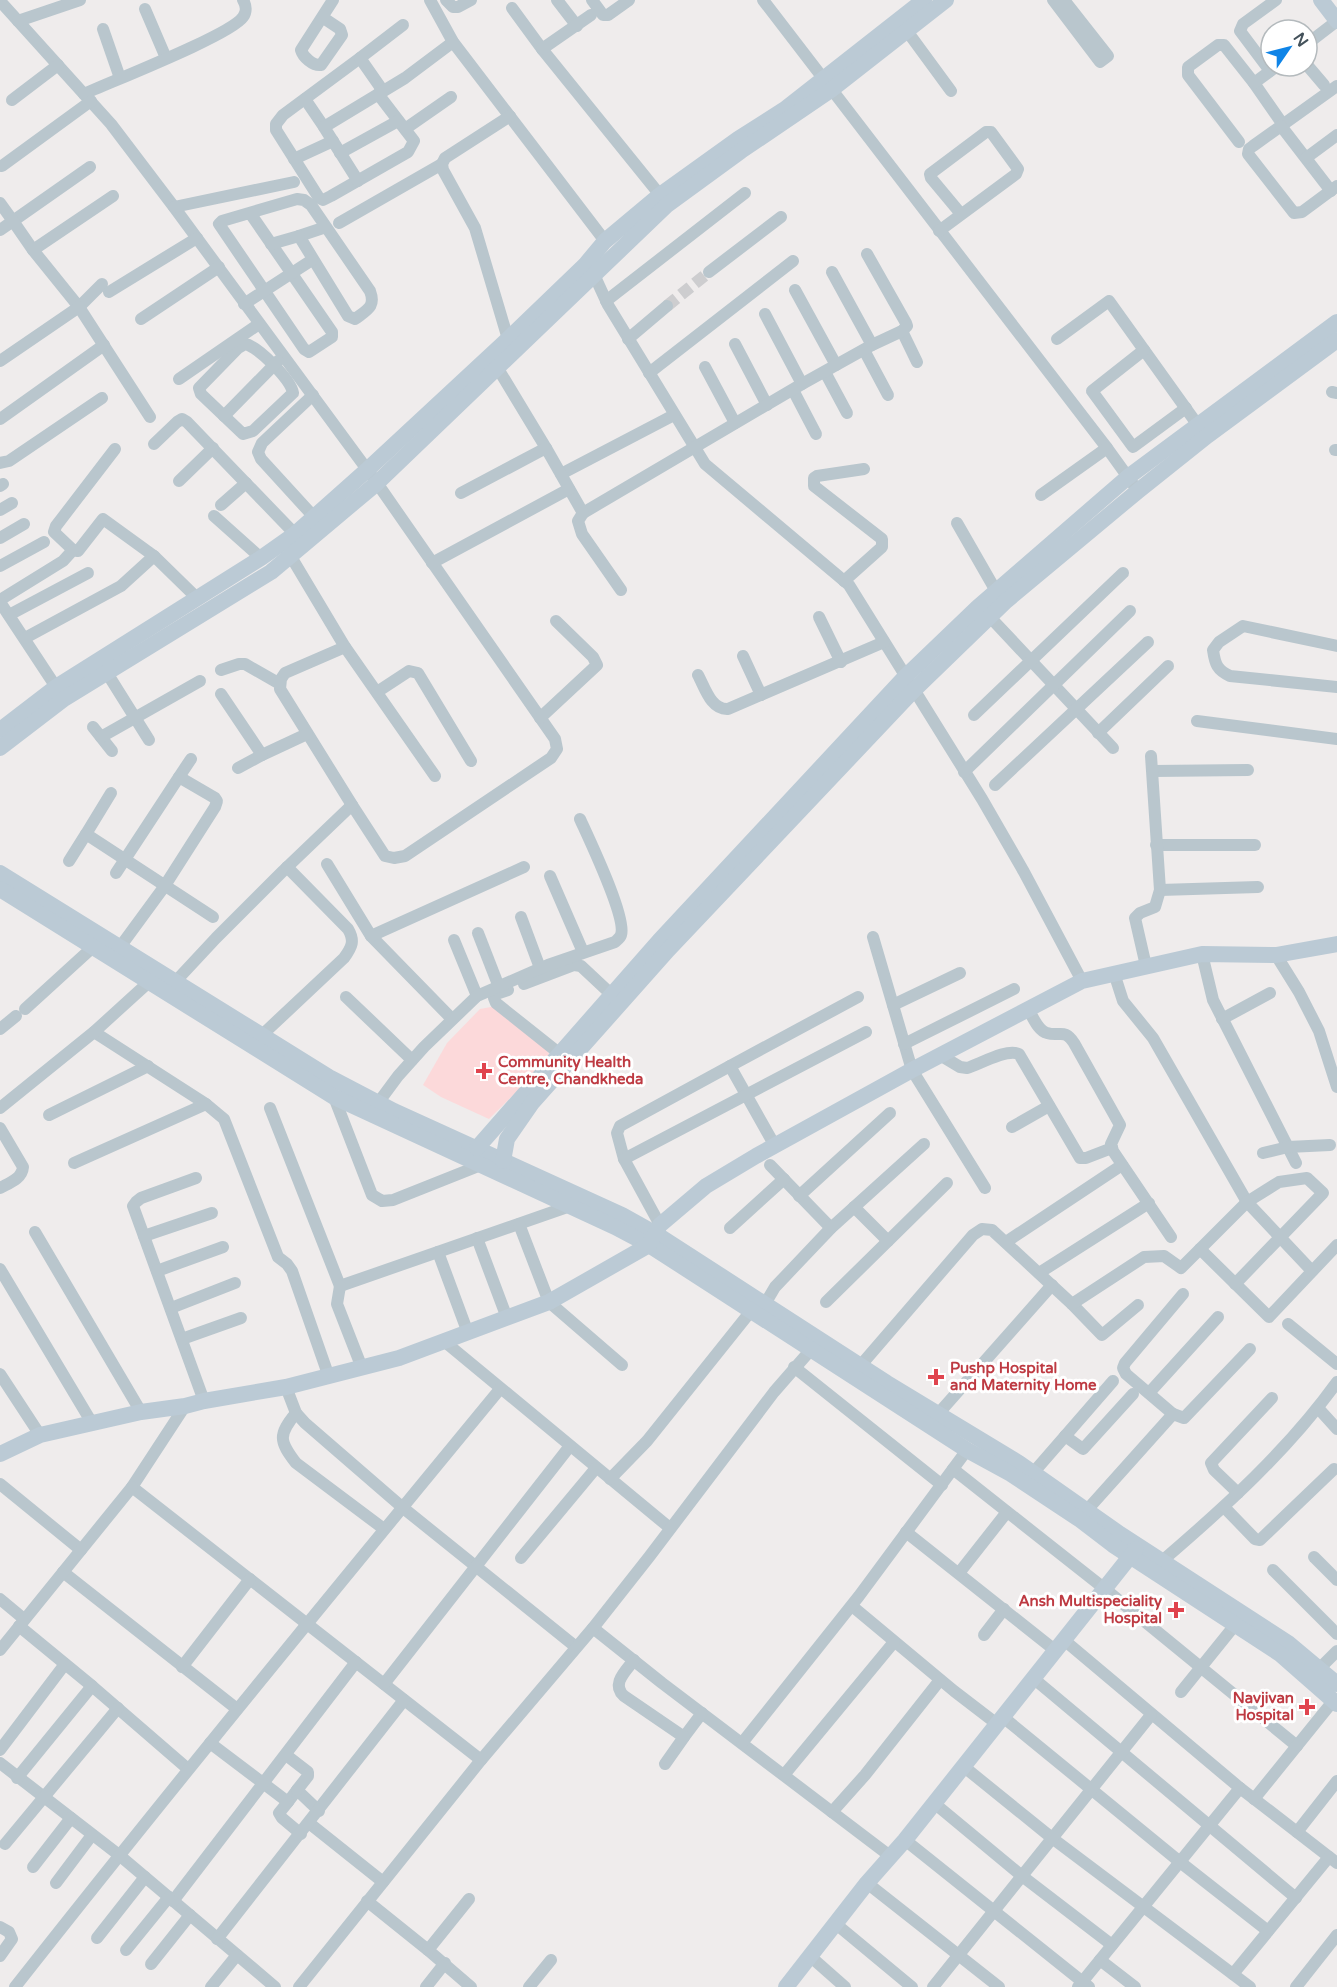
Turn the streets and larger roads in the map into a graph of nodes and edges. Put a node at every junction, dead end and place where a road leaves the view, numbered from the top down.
1 (80, 0) edge
2 (243, 0) edge
3 (333, 0) edge
4 (430, 0) edge
5 (446, 0) edge
6 (471, 0) edge
7 (557, 0) edge
8 (592, 0) edge
9 (629, 0) edge
10 (763, 0) edge
11 (924, 0) edge
12 (946, 0) edge
13 (1053, 0) edge
14 (1064, 0) edge
15 (1276, 0) edge
16 (1321, 0) edge
17 (1332, 0) edge
18 (0, 1) edge
19 (1337, 6) edge
20 (512, 8) dead end
21 (145, 9) dead end
22 (591, 15) dead end
23 (322, 17) dead end
24 (18, 21) junction
25 (1337, 21) edge
26 (403, 25) dead end
27 (577, 26) junction
28 (103, 29) dead end
29 (907, 31) junction
30 (1319, 35) edge
31 (453, 42) junction
32 (542, 50) junction
33 (1259, 53) edge
34 (166, 58) junction
35 (360, 58) junction
36 (58, 65) junction
37 (120, 78) junction
38 (1261, 78) edge
39 (1254, 83) junction
40 (827, 84) junction
41 (1330, 86) edge
42 (951, 91) dead end
43 (380, 92) junction
44 (451, 97) dead end
45 (87, 98) junction
46 (305, 99) junction
47 (12, 100) dead end
48 (510, 116) junction
49 (1280, 122) junction
50 (401, 125) junction
51 (324, 127) junction
52 (1337, 135) edge
53 (333, 141) junction
54 (1239, 142) dead end
55 (340, 153) junction
56 (1306, 158) junction
57 (294, 159) junction
58 (442, 164) junction
59 (2, 166) dead end
60 (90, 167) dead end
61 (358, 181) junction
62 (294, 182) dead end
63 (1334, 189) edge
64 (745, 193) dead end
65 (660, 195) junction
66 (112, 196) dead end
67 (0, 203) edge
68 (174, 207) junction
69 (250, 213) junction
70 (961, 214) junction
71 (781, 217) dead end
72 (13, 220) junction
73 (332, 225) junction
74 (0, 230) edge
75 (939, 231) junction
76 (299, 236) junction
77 (197, 238) junction
78 (605, 241) junction
79 (271, 244) junction
80 (33, 250) junction
81 (867, 254) dead end
82 (312, 260) junction
83 (793, 261) dead end
84 (219, 267) junction
85 (591, 268) junction
86 (709, 272) tunnel mouth
87 (832, 272) dead end
88 (291, 274) junction
89 (795, 290) dead end
90 (264, 291) junction
91 (606, 300) junction
92 (244, 304) junction
93 (667, 306) tunnel mouth
94 (79, 307) junction
95 (765, 314) dead end
96 (141, 319) dead end
97 (1337, 322) edge
98 (259, 324) junction
99 (902, 331) junction
100 (508, 339) junction
101 (628, 339) junction
102 (1057, 339) dead end
103 (1337, 340) edge
104 (735, 344) dead end
105 (104, 345) junction
106 (868, 348) junction
107 (1144, 350) junction
108 (283, 356) junction
109 (0, 361) edge
110 (917, 362) dead end
111 (274, 366) junction
112 (497, 367) junction
113 (705, 367) dead end
114 (831, 368) junction
115 (649, 373) junction
116 (179, 379) dead end
117 (797, 387) junction
118 (312, 395) junction
119 (888, 395) dead end
120 (102, 398) dead end
121 (767, 405) junction
122 (1186, 408) junction
123 (847, 414) dead end
124 (674, 415) junction
125 (224, 416) junction
126 (150, 417) dead end
127 (0, 419) edge
128 (735, 423) junction
129 (1197, 424) junction
130 (816, 434) dead end
131 (154, 444) dead end
132 (213, 448) junction
133 (546, 448) junction
134 (694, 448) junction
135 (1107, 448) junction
136 (115, 449) dead end
137 (0, 463) edge
138 (864, 469) dead end
139 (561, 474) junction
140 (372, 476) junction
141 (1128, 477) junction
142 (179, 481) dead end
143 (246, 483) junction
144 (569, 489) junction
145 (1138, 491) junction
146 (461, 493) dead end
147 (1041, 495) dead end
148 (12, 503) dead end
149 (221, 505) dead end
150 (0, 510) edge
151 (583, 513) junction
152 (214, 516) dead end
153 (314, 517) junction
154 (957, 523) dead end
155 (24, 524) dead end
156 (295, 534) junction
157 (0, 538) edge
158 (44, 542) dead end
159 (73, 550) junction
160 (290, 555) junction
161 (154, 556) junction
162 (261, 558) junction
163 (432, 563) junction
164 (0, 567) edge
165 (88, 573) dead end
166 (1123, 573) dead end
167 (843, 581) junction
168 (621, 590) dead end
169 (996, 591) junction
170 (198, 599) junction
171 (3, 607) edge
172 (1130, 611) dead end
173 (989, 616) junction
174 (819, 617) dead end
175 (556, 621) dead end
176 (25, 638) junction
177 (884, 642) junction
178 (1148, 642) dead end
179 (1337, 646) edge
180 (345, 647) junction
181 (743, 656) dead end
182 (1030, 661) junction
183 (841, 662) junction
184 (1168, 666) dead end
185 (221, 670) dead end
186 (107, 673) junction
187 (698, 675) dead end
188 (200, 681) dead end
189 (280, 684) junction
190 (909, 684) junction
191 (1053, 685) junction
192 (56, 687) junction
193 (1337, 687) edge
194 (377, 692) junction
195 (221, 694) dead end
196 (761, 695) junction
197 (1076, 710) junction
198 (974, 715) dead end
199 (135, 718) junction
200 (540, 718) junction
201 (1197, 721) dead end
202 (93, 727) dead end
203 (0, 730) edge
204 (1098, 733) junction
205 (308, 734) junction
206 (101, 737) junction
207 (1337, 739) edge
208 (149, 740) dead end
209 (0, 748) edge
210 (1113, 748) dead end
211 (112, 751) dead end
212 (262, 755) junction
213 (1151, 756) dead end
214 (191, 759) dead end
215 (471, 761) dead end
216 (238, 768) dead end
217 (1248, 770) dead end
218 (1153, 771) junction
219 (964, 772) junction
220 (435, 776) dead end
221 (179, 777) junction
222 (995, 785) dead end
223 (111, 793) dead end
224 (352, 805) junction
225 (580, 819) dead end
226 (86, 834) junction
227 (1156, 845) junction
228 (1255, 845) dead end
229 (125, 860) junction
230 (69, 861) dead end
231 (327, 864) dead end
232 (524, 867) dead end
233 (285, 869) junction
234 (0, 873) edge
235 (116, 873) dead end
236 (550, 876) dead end
237 (164, 886) junction
238 (1258, 887) dead end
239 (0, 889) edge
240 (1160, 890) junction
241 (316, 904) dead end
242 (213, 917) dead end
243 (521, 917) dead end
244 (478, 933) dead end
245 (371, 936) junction
246 (873, 938) dead end
247 (454, 940) dead end
248 (1337, 944) edge
249 (93, 947) junction
250 (120, 947) junction
251 (583, 952) junction
252 (1202, 954) junction
253 (1276, 955) junction
254 (1146, 966) junction
255 (540, 968) junction
256 (960, 973) dead end
257 (1114, 973) junction
258 (1082, 981) junction
259 (150, 982) junction
260 (175, 982) junction
261 (499, 987) junction
262 (1014, 990) dead end
263 (1270, 993) dead end
264 (612, 995) junction
265 (477, 996) junction
266 (346, 997) dead end
267 (858, 997) dead end
268 (893, 1005) junction
269 (1028, 1009) junction
270 (452, 1019) junction
271 (1222, 1019) junction
272 (0, 1029) edge
273 (94, 1032) junction
274 (866, 1032) dead end
275 (262, 1035) junction
276 (904, 1044) junction
277 (560, 1054) junction
278 (940, 1055) junction
279 (412, 1060) junction
280 (148, 1066) junction
281 (730, 1066) junction
282 (912, 1070) junction
283 (1337, 1088) edge
284 (747, 1095) junction
285 (334, 1097) junction
286 (378, 1103) junction
287 (206, 1104) junction
288 (1049, 1106) junction
289 (0, 1108) edge
290 (270, 1108) dead end
291 (890, 1113) dead end
292 (49, 1115) dead end
293 (1012, 1127) dead end
294 (0, 1128) edge
295 (924, 1144) dead end
296 (1330, 1145) dead end
297 (775, 1146) junction
298 (1288, 1147) junction
299 (477, 1148) junction
300 (1112, 1148) junction
301 (1263, 1153) dead end
302 (624, 1159) junction
303 (503, 1161) junction
304 (74, 1163) dead end
305 (1296, 1163) dead end
306 (481, 1165) junction
307 (770, 1165) dead end
308 (1122, 1165) junction
309 (196, 1178) dead end
310 (784, 1179) junction
311 (947, 1183) dead end
312 (0, 1188) edge
313 (985, 1188) dead end
314 (799, 1196) junction
315 (1247, 1202) junction
316 (1149, 1203) junction
317 (570, 1206) junction
318 (854, 1207) junction
319 (212, 1213) dead end
320 (519, 1224) junction
321 (730, 1228) dead end
322 (831, 1228) junction
323 (35, 1232) dead end
324 (655, 1235) junction
325 (144, 1236) junction
326 (1281, 1236) junction
327 (1171, 1237) dead end
328 (477, 1238) junction
329 (888, 1241) junction
330 (1006, 1242) junction
331 (1337, 1245) edge
332 (223, 1247) dead end
333 (1200, 1249) junction
334 (438, 1252) junction
335 (0, 1269) edge
336 (157, 1270) junction
337 (1312, 1271) junction
338 (1039, 1273) junction
339 (235, 1283) dead end
340 (1235, 1284) junction
341 (1052, 1285) junction
342 (340, 1286) junction
343 (1183, 1294) dead end
344 (549, 1302) junction
345 (826, 1302) dead end
346 (1072, 1304) junction
347 (1138, 1305) dead end
348 (758, 1307) junction
349 (171, 1308) junction
350 (1218, 1317) dead end
351 (241, 1318) dead end
352 (507, 1318) junction
353 (1287, 1324) dead end
354 (468, 1333) junction
355 (182, 1339) junction
356 (445, 1342) junction
357 (816, 1345) junction
358 (1250, 1349) dead end
359 (1337, 1364) edge
360 (622, 1365) dead end
361 (861, 1365) junction
362 (794, 1367) junction
363 (362, 1368) junction
364 (0, 1374) edge
365 (329, 1377) junction
366 (1113, 1381) dead end
367 (1337, 1382) edge
368 (286, 1387) junction
369 (500, 1389) junction
370 (1149, 1393) junction
371 (1133, 1394) dead end
372 (1272, 1398) dead end
373 (204, 1401) junction
374 (185, 1406) junction
375 (1318, 1408) junction
376 (141, 1412) junction
377 (296, 1413) junction
378 (938, 1414) junction
379 (1173, 1414) junction
380 (92, 1423) junction
381 (1337, 1429) edge
382 (40, 1435) junction
383 (1065, 1436) junction
384 (570, 1446) junction
385 (967, 1450) junction
386 (0, 1454) edge
387 (596, 1468) junction
388 (953, 1469) junction
389 (1334, 1469) dead end
390 (1033, 1473) junction
391 (610, 1479) junction
392 (0, 1484) edge
393 (942, 1485) junction
394 (132, 1487) junction
395 (1238, 1493) junction
396 (402, 1507) junction
397 (1224, 1507) junction
398 (1087, 1510) junction
399 (1007, 1512) junction
400 (670, 1528) junction
401 (384, 1529) junction
402 (906, 1532) junction
403 (81, 1550) junction
404 (1135, 1551) junction
405 (1314, 1557) dead end
406 (521, 1558) dead end
407 (1162, 1561) junction
408 (476, 1567) junction
409 (1273, 1570) dead end
410 (63, 1572) junction
411 (958, 1573) junction
412 (250, 1579) junction
413 (1337, 1580) edge
414 (1105, 1589) junction
415 (0, 1599) edge
416 (852, 1606) junction
417 (1004, 1609) junction
418 (22, 1623) junction
419 (306, 1623) junction
420 (1235, 1625) junction
421 (593, 1628) junction
422 (1337, 1634) edge
423 (984, 1635) dead end
424 (894, 1642) junction
425 (1060, 1646) junction
426 (576, 1647) junction
427 (0, 1650) edge
428 (1337, 1651) edge
429 (633, 1660) junction
430 (356, 1662) junction
431 (65, 1664) junction
432 (183, 1666) junction
433 (1202, 1667) junction
434 (1314, 1674) junction
435 (1034, 1678) junction
436 (940, 1680) junction
437 (384, 1684) junction
438 (92, 1686) junction
439 (1181, 1692) dead end
440 (1336, 1696) edge
441 (404, 1700) junction
442 (118, 1708) junction
443 (237, 1709) junction
444 (702, 1713) junction
445 (1151, 1715) junction
446 (1000, 1720) junction
447 (684, 1737) junction
448 (210, 1743) junction
449 (742, 1743) junction
450 (1297, 1746) junction
451 (0, 1750) edge
452 (1120, 1753) junction
453 (286, 1755) junction
454 (481, 1760) junction
455 (0, 1763) edge
456 (665, 1764) dead end
457 (963, 1766) junction
458 (188, 1769) junction
459 (784, 1775) junction
460 (17, 1778) junction
461 (1337, 1781) edge
462 (262, 1785) junction
463 (1240, 1788) junction
464 (1092, 1789) junction
465 (297, 1790) junction
466 (44, 1799) junction
467 (1254, 1799) junction
468 (288, 1802) junction
469 (934, 1803) junction
470 (319, 1811) junction
471 (832, 1812) junction
472 (70, 1818) junction
473 (309, 1823) junction
474 (1209, 1826) junction
475 (1297, 1832) junction
476 (301, 1834) junction
477 (92, 1835) junction
478 (1052, 1838) junction
479 (905, 1840) junction
480 (5, 1845) dead end
481 (119, 1855) junction
482 (890, 1856) junction
483 (1333, 1860) edge
484 (1180, 1862) junction
485 (33, 1868) dead end
486 (1022, 1876) junction
487 (144, 1877) junction
488 (383, 1881) junction
489 (56, 1883) dead end
490 (867, 1883) junction
491 (1296, 1898) junction
492 (171, 1899) junction
493 (470, 1899) dead end
494 (367, 1901) junction
495 (1144, 1905) junction
496 (994, 1912) junction
497 (190, 1915) junction
498 (836, 1924) junction
499 (0, 1927) edge
500 (1268, 1931) junction
501 (1337, 1935) edge
502 (97, 1938) dead end
503 (217, 1939) junction
504 (1112, 1945) junction
505 (126, 1950) dead end
506 (429, 1950) junction
507 (959, 1954) junction
508 (237, 1955) junction
509 (0, 1956) edge
510 (811, 1957) junction
511 (551, 1960) dead end
512 (1100, 1960) junction
513 (445, 1963) junction
514 (151, 1964) dead end
515 (1233, 1974) junction
516 (1083, 1985) edge
517 (15, 1987) edge
518 (211, 1987) edge
519 (275, 1987) edge
520 (299, 1987) edge
521 (426, 1987) edge
522 (471, 1987) edge
523 (529, 1987) edge
524 (786, 1987) edge
525 (845, 1987) edge
526 (912, 1987) edge
527 (933, 1987) edge
528 (999, 1987) edge
529 (1135, 1987) edge
530 (1250, 1987) edge
531 (1296, 1987) edge

1 - 24 street
2 - 34 street
3 - 23 street
4 - 31 street
5 - 6 street
7 - 27 street
8 - 9 street
10 - 40 street
11 - 40 street
12 - 29 street
13 - 14 street
15 - 33 street
16 - 25 street
17 - 19 street
18 - 24 street
20 - 32 street
21 - 34 street
22 - 27 street
24 - 36 street
25 - 30 street
26 - 35 street
27 - 32 street
28 - 37 street
29 - 40 street
29 - 42 street
31 - 43 street
31 - 48 street
32 - 65 street
34 - 37 street
35 - 43 street
35 - 46 street
36 - 45 street
36 - 47 street
37 - 45 street
38 - 39 street
39 - 49 street
39 - 54 street
40 - 65 street
40 - 75 street
40 - 85 street
41 - 49 street
43 - 50 street
43 - 51 street
44 - 50 street
45 - 59 street
45 - 68 street
46 - 51 street
46 - 57 street
48 - 58 street
48 - 78 street
49 - 56 street
49 - 63 street
50 - 55 street
50 - 61 street
51 - 53 street
52 - 56 street
53 - 55 street
53 - 57 street
55 - 61 street
56 - 63 street
57 - 61 street
58 - 73 street
58 - 100 street
60 - 72 street
62 - 68 street
64 - 91 street
65 - 78 street
66 - 80 street
67 - 72 street
68 - 77 street
69 - 73 street
69 - 79 street
69 - 90 street
70 - 70 street
70 - 75 street
71 - 86 street
72 - 74 street
72 - 80 street
73 - 76 street
73 - 82 street
75 - 135 street
76 - 79 street
76 - 82 street
77 - 84 street
77 - 94 street
78 - 85 street
79 - 88 street
80 - 94 street
81 - 99 street
82 - 88 street
83 - 115 street
84 - 92 street
84 - 96 street
85 - 91 street
85 - 100 street
85 - 112 street
87 - 106 street
88 - 90 street
88 - 90 street
89 - 114 street
90 - 92 street
91 - 101 street
92 - 98 street
93 - 101 street
94 - 105 street
94 - 109 street
95 - 117 street
97 - 129 street
98 - 108 street
98 - 116 street
99 - 106 street
99 - 110 street
100 - 140 street
101 - 115 street
102 - 107 street
103 - 145 street
104 - 121 street
105 - 126 street
105 - 127 street
106 - 114 street
106 - 119 street
107 - 122 street
107 - 122 street
108 - 111 street
108 - 118 street
111 - 125 street
111 - 125 street
111 - 125 street
112 - 133 street
112 - 140 street
113 - 128 street
114 - 117 street
114 - 123 street
115 - 124 street
117 - 121 street
117 - 130 street
118 - 140 street
118 - 153 street
120 - 137 street
121 - 128 street
122 - 129 street
124 - 134 street
124 - 139 street
128 - 134 street
129 - 141 street
131 - 132 street
132 - 142 street
132 - 143 street
133 - 139 street
133 - 146 street
134 - 151 street
134 - 167 street
135 - 141 street
135 - 147 street
136 - 159 street
138 - 167 street
139 - 144 street
140 - 153 street
140 - 160 street
140 - 163 street
141 - 145 street
141 - 169 street
143 - 149 street
143 - 156 street
144 - 151 street
144 - 163 street
145 - 173 street
148 - 150 street
151 - 168 street
152 - 162 street
153 - 156 street
154 - 169 street
155 - 157 street
156 - 162 street
158 - 164 street
159 - 161 street
159 - 171 street
160 - 180 street
160 - 186 street
161 - 170 street
161 - 176 street
162 - 170 street
163 - 200 street
165 - 171 street
166 - 182 street
167 - 177 street
169 - 190 street
170 - 192 street
171 - 176 street
172 - 191 street
173 - 182 street
173 - 190 street
174 - 183 street
175 - 200 street
176 - 192 street
177 - 183 street
177 - 190 street
178 - 197 street
179 - 193 street
180 - 189 street
180 - 194 street
181 - 196 street
182 - 191 street
182 - 198 street
183 - 196 street
184 - 204 street
185 - 189 street
186 - 199 street
186 - 209 street
187 - 196 street
188 - 199 street
189 - 205 street
190 - 219 street
190 - 264 street
190 - 303 street
191 - 197 street
191 - 219 street
192 - 203 street
194 - 215 street
194 - 220 street
195 - 212 street
197 - 204 street
197 - 222 street
199 - 206 street
199 - 208 street
200 - 224 street
201 - 207 street
202 - 206 street
204 - 210 street
205 - 212 street
205 - 224 street
206 - 211 street
212 - 216 street
213 - 218 street
214 - 221 street
217 - 218 street
218 - 227 street
219 - 258 street
221 - 229 street
221 - 237 street
223 - 226 street
224 - 233 street
225 - 251 street
226 - 229 street
226 - 230 street
227 - 228 street
227 - 240 street
229 - 235 street
229 - 237 street
231 - 245 street
232 - 245 street
233 - 241 street
233 - 260 street
233 - 275 street
234 - 250 street
236 - 251 street
237 - 242 street
237 - 250 street
238 - 240 street
239 - 249 street
240 - 254 street
243 - 255 street
244 - 261 street
245 - 270 street
246 - 268 street
247 - 265 street
248 - 253 street
249 - 259 street
249 - 272 street
250 - 260 street
251 - 255 street
252 - 253 street
252 - 254 street
252 - 271 street
253 - 283 street
254 - 257 street
255 - 261 street
256 - 268 street
257 - 258 street
257 - 315 street
258 - 269 street
259 - 273 street
259 - 285 street
260 - 275 street
261 - 265 street
262 - 276 street
263 - 271 street
264 - 277 street
264 - 277 street
265 - 270 street
266 - 279 street
267 - 281 street
268 - 276 street
269 - 278 street
269 - 300 street
270 - 279 street
271 - 298 street
273 - 280 street
273 - 289 street
274 - 284 street
275 - 286 street
276 - 282 street
277 - 299 street
278 - 282 street
278 - 288 street
279 - 286 street
280 - 287 street
280 - 292 street
281 - 284 street
281 - 302 street
282 - 297 street
282 - 313 street
284 - 297 street
284 - 302 street
285 - 306 street
285 - 306 street
286 - 299 street
287 - 304 street
287 - 365 street
288 - 293 street
288 - 300 street
290 - 342 street
291 - 314 street
294 - 312 street
295 - 318 street
296 - 298 street
297 - 324 street
298 - 301 street
298 - 305 street
299 - 303 street
300 - 308 street
302 - 324 street
303 - 324 street
306 - 317 street
307 - 310 street
308 - 316 street
308 - 330 street
309 - 325 street
310 - 314 street
310 - 321 street
311 - 329 street
314 - 322 street
315 - 326 street
315 - 326 street
315 - 333 street
316 - 327 street
316 - 338 street
317 - 320 street
317 - 324 street
318 - 322 street
318 - 329 street
319 - 325 street
320 - 328 street
320 - 344 street
322 - 348 street
323 - 376 street
324 - 344 street
324 - 348 street
325 - 336 street
326 - 337 street
326 - 340 street
328 - 334 street
328 - 352 street
329 - 345 street
330 - 338 street
330 - 361 street
331 - 337 street
332 - 336 street
333 - 340 street
333 - 346 street
334 - 342 street
334 - 354 street
335 - 380 street
336 - 349 street
337 - 340 street
338 - 341 street
339 - 349 street
341 - 346 street
341 - 378 street
342 - 363 street
343 - 370 street
344 - 352 street
344 - 360 street
346 - 347 street
348 - 357 street
348 - 391 street
349 - 355 street
350 - 370 street
351 - 355 street
352 - 354 street
353 - 359 street
354 - 356 street
355 - 373 street
356 - 363 street
356 - 369 street
357 - 361 street
357 - 362 street
357 - 385 street
358 - 379 street
361 - 378 street
362 - 393 street
362 - 400 street
363 - 365 street
364 - 382 street
365 - 368 street
366 - 383 street
367 - 375 street
368 - 373 street
368 - 377 street
369 - 384 street
369 - 396 street
370 - 379 street
371 - 383 street
372 - 395 street
373 - 374 street
374 - 376 street
374 - 394 street
375 - 381 street
375 - 395 street
376 - 380 street
377 - 396 street
377 - 401 street
378 - 390 street
379 - 398 street
380 - 382 street
382 - 386 street
383 - 390 street
384 - 387 street
384 - 408 street
385 - 388 street
385 - 404 street
387 - 391 street
387 - 406 street
388 - 393 street
388 - 399 street
389 - 397 street
390 - 398 street
391 - 400 street
392 - 403 street
393 - 402 street
394 - 403 street
394 - 412 street
395 - 397 street
396 - 401 street
396 - 408 street
397 - 407 street
398 - 404 street
399 - 411 street
399 - 414 street
400 - 421 street
401 - 419 street
402 - 411 street
402 - 416 street
403 - 410 street
404 - 407 street
404 - 414 street
404 - 420 street
405 - 413 street
407 - 434 street
408 - 426 street
408 - 437 street
409 - 422 street
410 - 418 street
410 - 432 street
411 - 417 street
412 - 419 street
412 - 432 street
414 - 425 street
414 - 433 street
415 - 418 street
416 - 424 street
416 - 449 street
417 - 423 street
417 - 425 street
418 - 427 street
418 - 431 street
419 - 430 street
419 - 443 street
420 - 433 street
420 - 434 street
421 - 426 street
421 - 429 street
424 - 436 street
424 - 459 street
425 - 435 street
425 - 445 street
426 - 454 street
428 - 434 street
429 - 444 street
429 - 447 street
430 - 437 street
430 - 453 street
431 - 438 street
431 - 451 street
432 - 443 street
433 - 439 street
433 - 450 street
434 - 440 street
435 - 446 street
435 - 452 street
436 - 446 street
436 - 471 street
437 - 441 street
438 - 442 street
438 - 460 street
440 - 450 street
441 - 454 street
441 - 470 street
442 - 458 street
442 - 466 street
443 - 448 street
444 - 447 street
444 - 449 street
445 - 452 street
445 - 463 street
446 - 457 street
446 - 464 street
447 - 456 street
448 - 458 street
448 - 462 street
449 - 459 street
450 - 467 street
452 - 464 street
452 - 474 street
453 - 462 street
453 - 465 street
454 - 488 street
455 - 460 street
457 - 469 street
457 - 478 street
458 - 481 street
459 - 471 street
460 - 466 street
461 - 475 street
462 - 468 street
462 - 492 street
463 - 467 street
463 - 474 street
464 - 478 street
464 - 484 street
465 - 468 street
465 - 470 street
466 - 472 street
466 - 480 street
467 - 475 street
468 - 476 street
469 - 479 street
469 - 486 street
470 - 473 street
471 - 482 street
472 - 477 street
472 - 485 street
473 - 476 street
473 - 488 street
474 - 484 street
474 - 491 street
475 - 483 street
476 - 503 street
477 - 481 street
477 - 489 street
478 - 486 street
478 - 495 street
479 - 482 street
479 - 496 street
481 - 487 street
481 - 517 street
482 - 490 street
483 - 491 street
484 - 495 street
484 - 500 street
486 - 496 street
486 - 504 street
487 - 492 street
487 - 502 street
488 - 494 street
490 - 498 street
490 - 507 street
491 - 500 street
492 - 497 street
492 - 505 street
493 - 506 street
494 - 506 street
494 - 520 street
495 - 504 street
495 - 515 street
496 - 507 street
496 - 516 street
497 - 503 street
497 - 514 street
498 - 510 street
498 - 526 street
499 - 509 street
500 - 515 street
501 - 531 street
503 - 508 street
504 - 512 street
506 - 513 street
507 - 527 street
507 - 528 street
508 - 518 street
508 - 519 street
510 - 524 street
510 - 525 street
511 - 523 street
512 - 516 street
512 - 529 street
513 - 521 street
513 - 522 street
515 - 530 street

